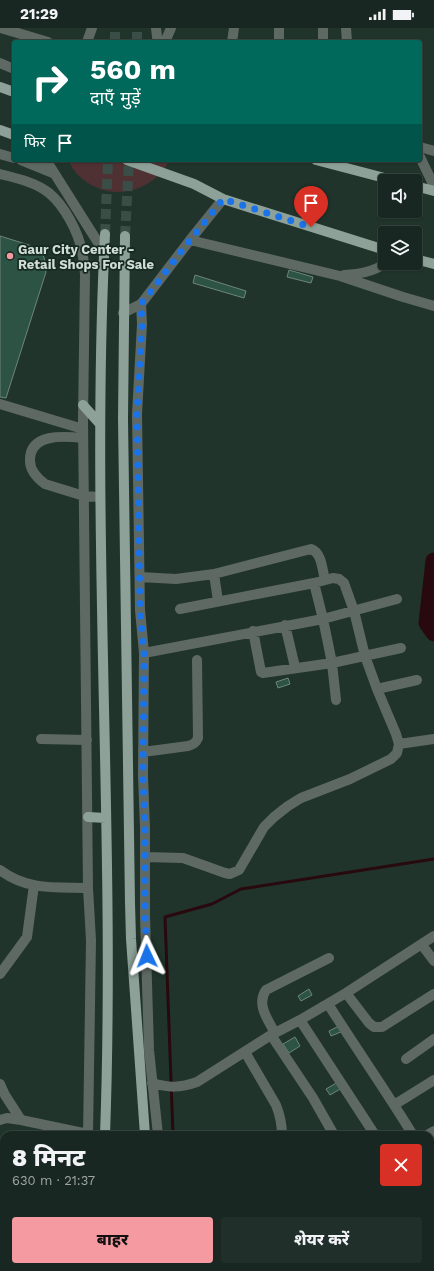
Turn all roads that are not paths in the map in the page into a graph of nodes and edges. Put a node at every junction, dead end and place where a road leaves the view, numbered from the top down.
1 (1, 28) edge
2 (36, 28) edge
3 (92, 28) edge
4 (156, 28) edge
5 (171, 28) edge
6 (234, 28) edge
7 (279, 28) edge
8 (323, 28) edge
9 (346, 28) edge
10 (35, 39) junction
11 (39, 40) edge
12 (88, 40) edge
13 (158, 40) edge
14 (166, 40) edge
15 (232, 40) edge
16 (279, 40) edge
17 (323, 40) edge
18 (347, 40) edge
19 (0, 63) edge
20 (12, 68) edge
21 (0, 87) edge
22 (12, 91) edge
23 (0, 130) edge
24 (12, 134) edge
25 (422, 148) edge
26 (434, 151) edge
27 (0, 154) edge
28 (12, 157) edge
29 (422, 160) edge
30 (26, 162) edge
31 (47, 162) edge
32 (133, 162) edge
33 (324, 162) edge
34 (54, 172) junction
35 (0, 174) edge
36 (378, 176) edge
37 (434, 186) edge
38 (422, 188) edge
39 (65, 190) junction
40 (434, 191) edge
41 (223, 199) junction
42 (60, 204) junction
43 (104, 234) tunnel mouth
44 (125, 236) tunnel mouth
45 (190, 240) junction
46 (378, 248) edge
47 (104, 252) junction
48 (422, 260) edge
49 (434, 264) edge
50 (378, 268) edge
51 (340, 276) junction
52 (141, 304) junction
53 (432, 305) edge
54 (124, 313) junction
55 (0, 404) edge
56 (83, 405) junction
57 (99, 423) junction
58 (83, 433) junction
59 (84, 496) junction
60 (100, 497) junction
61 (214, 574) junction
62 (140, 577) junction
63 (325, 580) junction
64 (314, 583) junction
65 (397, 599) dead end
66 (218, 601) junction
67 (180, 609) dead end
68 (354, 611) junction
69 (323, 618) junction
70 (285, 625) junction
71 (253, 632) junction
72 (401, 648) dead end
73 (144, 653) junction
74 (365, 656) junction
75 (197, 660) dead end
76 (332, 662) junction
77 (295, 668) junction
78 (417, 680) dead end
79 (377, 689) junction
80 (336, 700) dead end
81 (41, 739) dead end
82 (434, 739) edge
83 (87, 740) junction
84 (399, 744) junction
85 (143, 752) junction
86 (88, 817) junction
87 (106, 818) junction
88 (145, 857) junction
89 (0, 870) edge
90 (34, 885) junction
91 (88, 888) junction
92 (434, 936) edge
93 (422, 945) junction
94 (328, 958) dead end
95 (434, 961) edge
96 (1, 970) edge
97 (346, 993) junction
98 (434, 994) edge
99 (328, 1004) junction
100 (300, 1020) junction
101 (273, 1034) junction
102 (434, 1039) edge
103 (245, 1052) junction
104 (406, 1059) dead end
105 (434, 1080) edge
106 (0, 1084) edge
107 (152, 1084) junction
108 (394, 1104) junction
109 (0, 1120) edge
110 (21, 1120) junction
111 (70, 1131) edge
112 (88, 1131) edge
113 (105, 1131) edge
114 (145, 1131) edge
115 (158, 1131) edge
116 (282, 1131) edge
117 (332, 1131) edge
118 (372, 1131) edge
119 (411, 1131) edge

1 - 10 street
2 - 10 street
3 - 12 street
4 - 13 street
5 - 14 street
6 - 15 street
7 - 16 street
8 - 17 street
9 - 18 street
10 - 11 street
19 - 20 street
21 - 22 main road
23 - 24 main road
25 - 26 street
27 - 28 street
29 - 37 street
30 - 34 street
31 - 34 street
32 - 41 main road
33 - 36 main road
34 - 39 street
35 - 42 street
38 - 40 main road
39 - 42 street
39 - 47 street
41 - 45 street
41 - 46 main road
42 - 56 street
43 - 47 main road
44 - 54 main road
45 - 51 street
45 - 52 street
47 - 57 main road
48 - 49 main road
50 - 51 street
51 - 53 street
52 - 54 street
52 - 62 street
54 - 114 main road
55 - 58 street
56 - 57 main road
56 - 58 street
57 - 60 main road
58 - 59 street
58 - 59 street
59 - 60 street
59 - 83 street
60 - 87 main road
61 - 62 street
61 - 63 street
61 - 66 street
62 - 73 street
63 - 64 street
63 - 68 street
64 - 66 street
64 - 69 street
65 - 68 street
66 - 67 street
68 - 69 street
68 - 74 street
69 - 70 street
69 - 76 street
70 - 71 street
70 - 77 street
71 - 73 street
71 - 77 street
72 - 74 street
73 - 85 street
74 - 76 street
74 - 79 street
75 - 85 street
76 - 77 street
76 - 80 street
78 - 79 street
79 - 84 street
81 - 83 street
82 - 84 street
83 - 86 street
84 - 88 street
85 - 88 street
86 - 87 main road
86 - 91 street
87 - 113 main road
88 - 107 street
89 - 90 street
90 - 91 street
90 - 96 street
91 - 112 street
92 - 93 street
93 - 95 street
93 - 97 street
94 - 101 street
97 - 98 street
97 - 99 street
99 - 100 street
99 - 108 street
100 - 101 street
100 - 118 street
101 - 103 street
101 - 117 street
102 - 104 street
103 - 107 street
103 - 116 street
105 - 108 street
106 - 110 street
107 - 115 street
108 - 119 street
109 - 110 street
110 - 111 street

